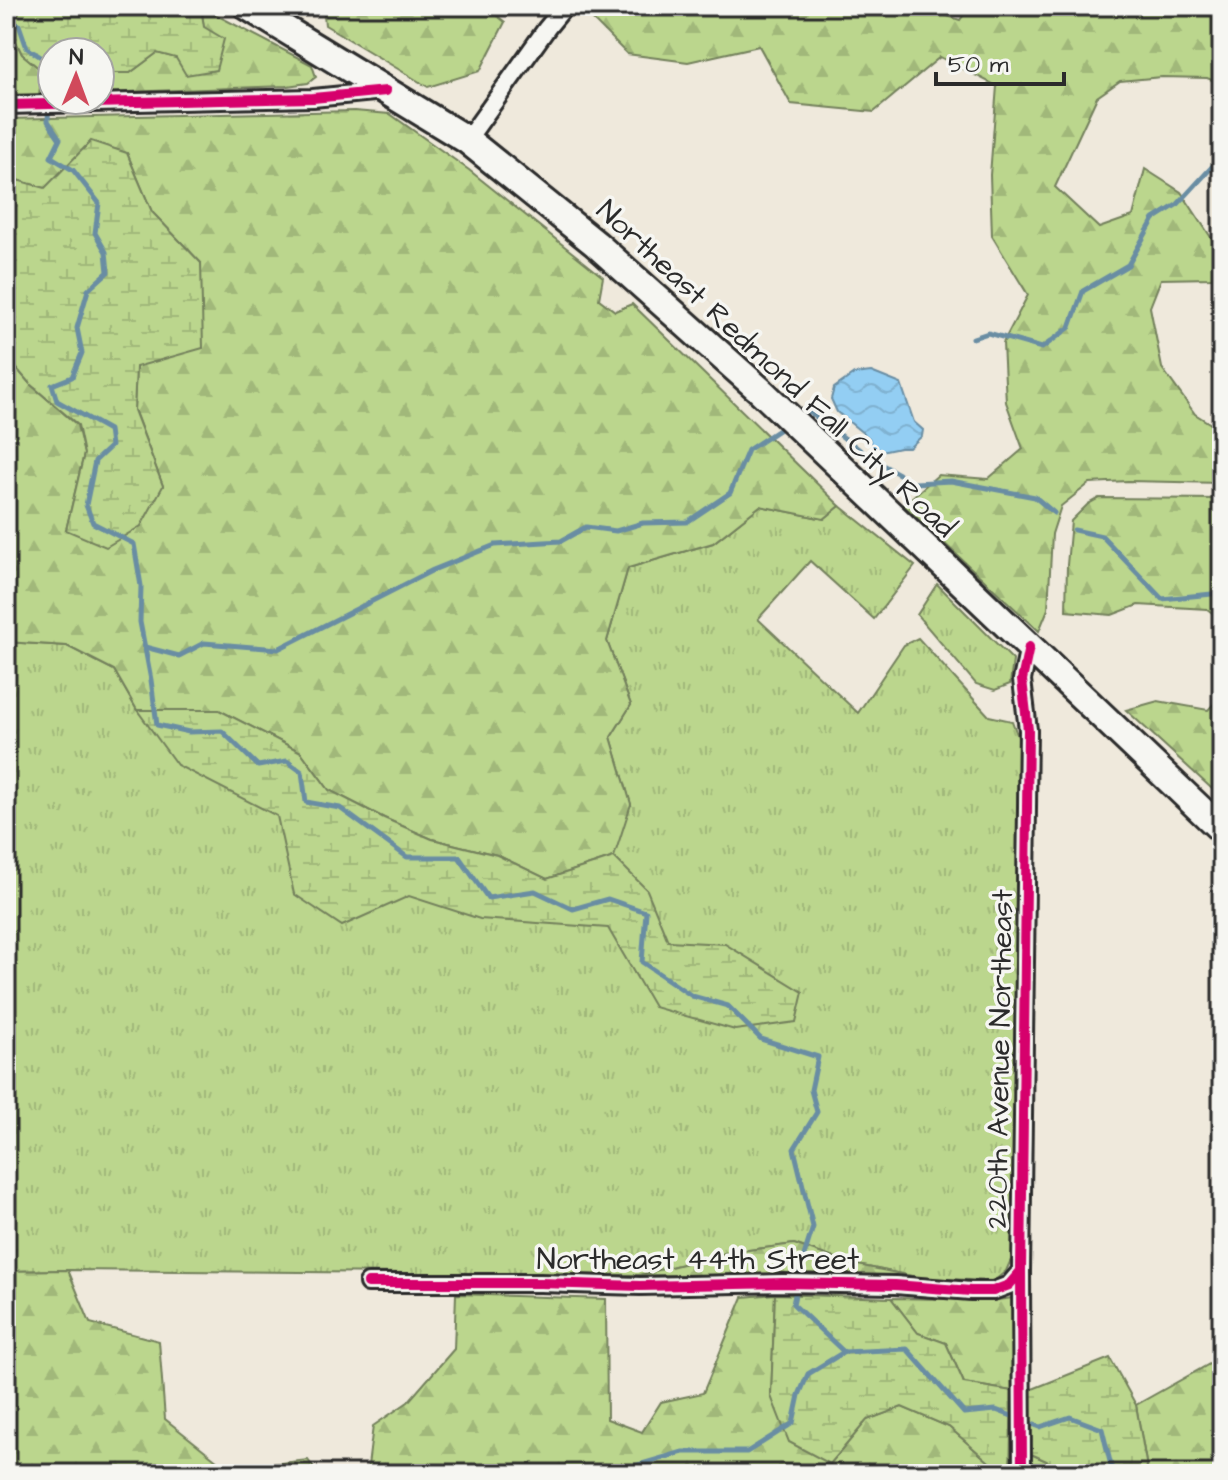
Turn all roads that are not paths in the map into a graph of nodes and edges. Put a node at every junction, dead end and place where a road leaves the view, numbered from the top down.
1 (247, 6) edge
2 (565, 6) edge
3 (386, 91) junction
4 (6, 105) edge
5 (467, 140) junction
6 (1029, 647) junction
7 (1222, 830) edge
8 (1021, 1271) junction
9 (368, 1283) dead end
10 (1022, 1474) edge

1 - 3 main road, Northeast Redmond Fall City Road
2 - 5 street
3 - 4 street
3 - 5 main road, Northeast Redmond Fall City Road
5 - 6 main road, Northeast Redmond Fall City Road
6 - 7 main road, Northeast Redmond Fall City Road
6 - 8 street, 220th Avenue Northeast
8 - 9 street, Northeast 44th Street
8 - 10 street, 220th Avenue Northeast

